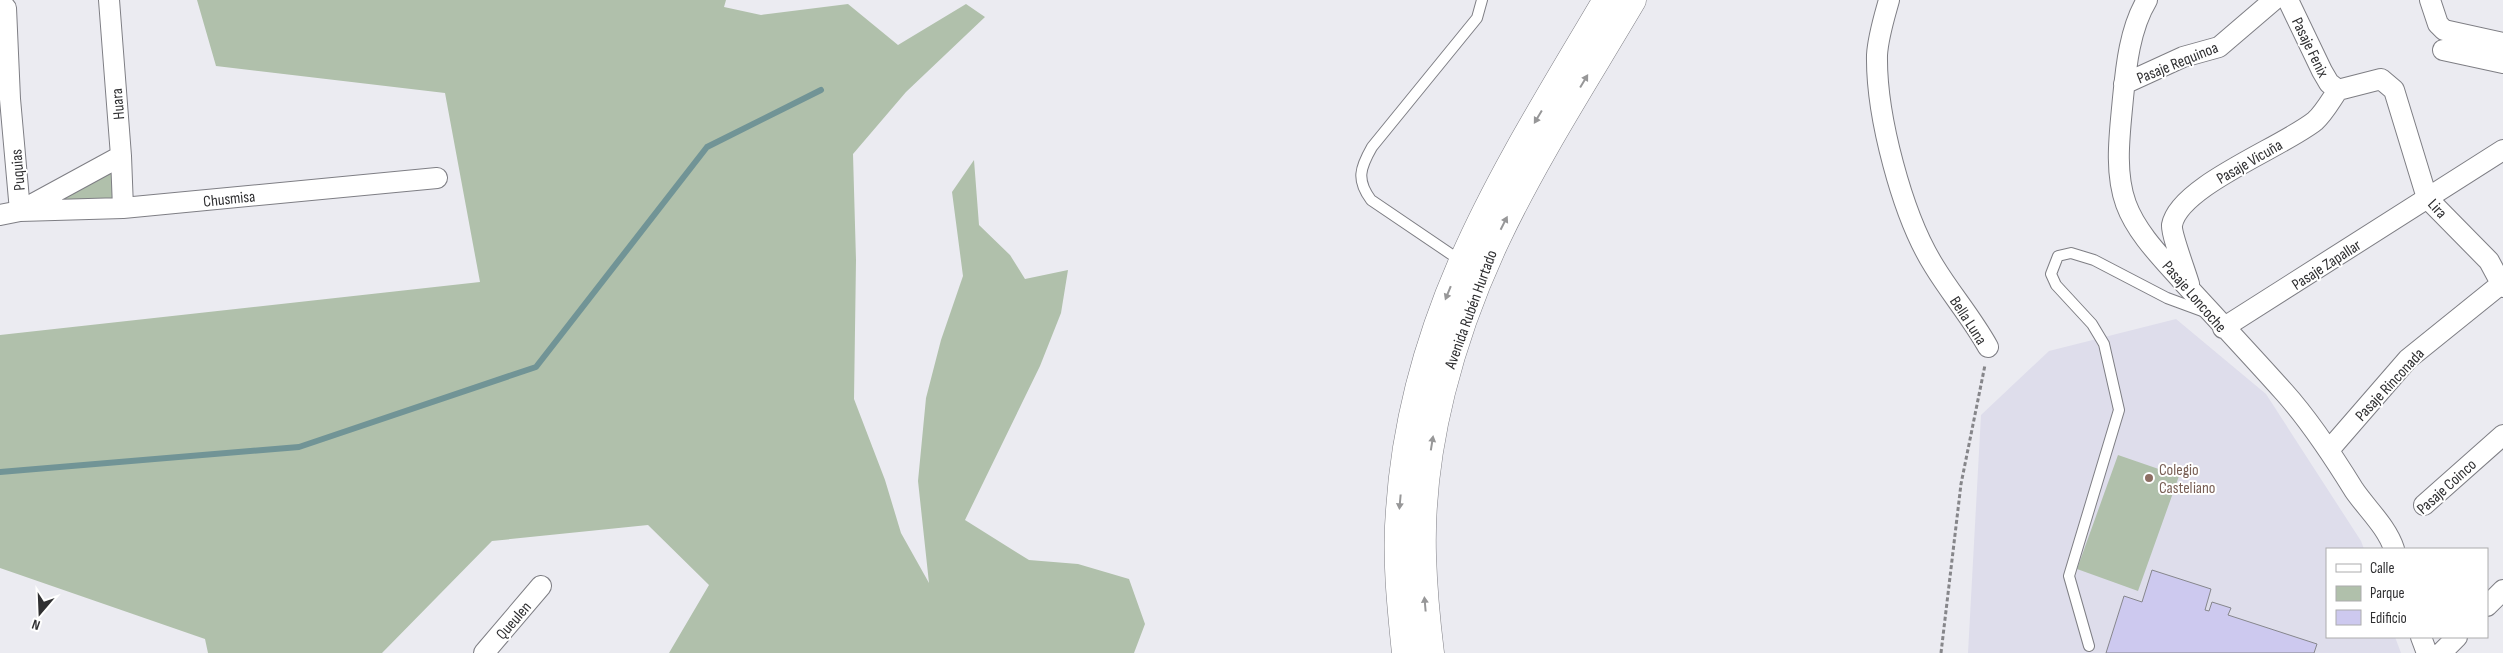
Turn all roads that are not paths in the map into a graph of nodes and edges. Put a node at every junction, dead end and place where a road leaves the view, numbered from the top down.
1 (108, 0) edge
2 (1482, 0) edge
3 (1607, 0) edge
4 (1632, 0) edge
5 (1889, 0) edge
6 (2146, 0) edge
7 (2274, 0) edge
8 (2288, 0) edge
9 (2430, 0) edge
10 (6, 8) dead end
11 (2503, 43) edge
12 (2443, 50) dead end
13 (2503, 63) edge
14 (2124, 84) junction
15 (2338, 90) junction
16 (2503, 150) edge
17 (121, 156) junction
18 (437, 178) dead end
19 (2427, 198) junction
20 (123, 208) junction
21 (20, 211) junction
22 (0, 215) edge
23 (1461, 261) junction
24 (2502, 285) edge
25 (2191, 291) junction
26 (2217, 321) junction
27 (1988, 347) road end
28 (2503, 435) edge
29 (2329, 450) junction
30 (2424, 505) dead end
31 (2394, 548) edge
32 (542, 586) dead end
33 (2503, 590) edge
34 (2488, 605) edge
35 (2422, 638) edge
36 (2456, 638) edge
37 (2089, 646) dead end
38 (484, 653) edge
39 (1406, 653) edge
40 (1430, 653) edge
41 (2426, 653) edge
42 (2441, 653) edge

1 - 17 street, Huara
2 - 23 lane
3 -> 23 highway, Avenida Rubén Hurtado
40 -> 4 highway, Avenida Rubén Hurtado
5 - 27 street, Bella Luna
6 - 14 street, Pasaje Loncoche
7 - 14 street, Pasaje Requinoa
8 - 15 street, Pasaje Fenix
9 - 11 street
10 - 21 street, Puquias
12 - 13 street
14 - 25 street, Pasaje Loncoche
15 - 19 street, Lira
15 - 25 street, Pasaje Vicuña
16 - 19 street, Pasaje Zapallar
17 - 20 street, Huara
17 - 21 street, Chusmisa
18 - 20 street, Chusmisa
19 - 24 street, Lira
19 - 26 street, Pasaje Zapallar
20 - 21 street, Chusmisa
21 - 22 street, Chusmisa
23 -> 39 highway, Avenida Rubén Hurtado
24 - 29 street, Pasaje Rinconada
25 - 26 street, Pasaje Loncoche
26 - 29 street, Pasaje Loncoche
26 - 37 lane
28 - 30 street, Pasaje Coinco
29 - 31 street, Pasaje Loncoche
32 - 38 street, Queulen
33 - 34 street
35 - 41 street
36 - 42 street

